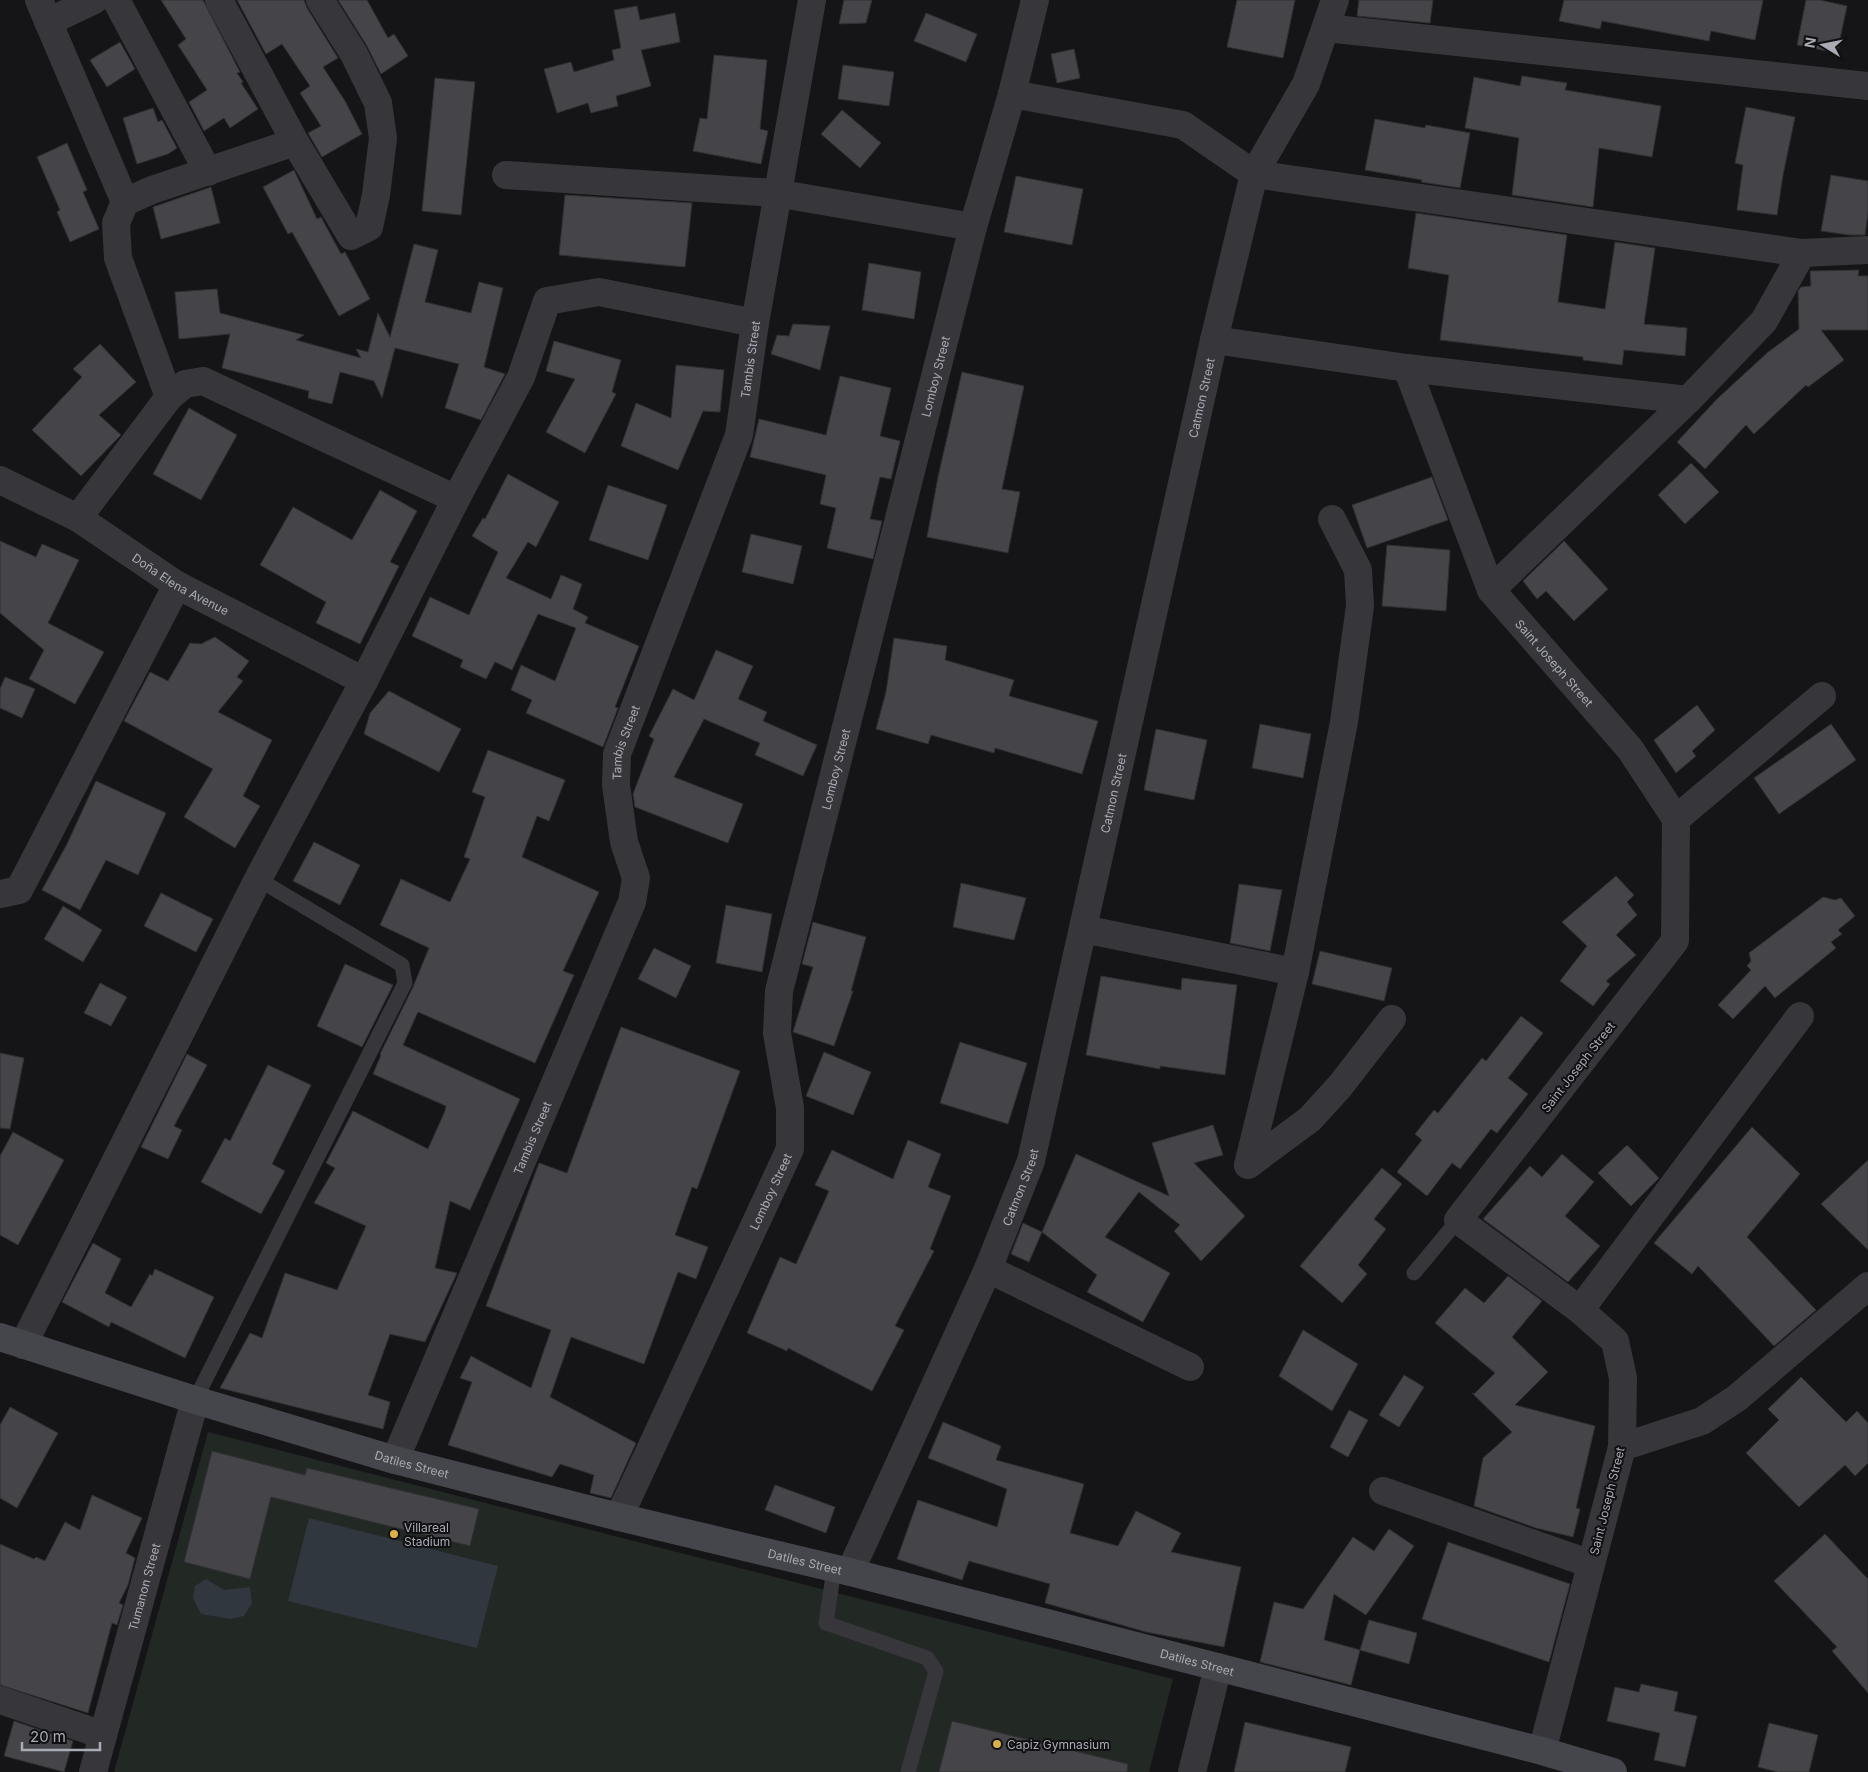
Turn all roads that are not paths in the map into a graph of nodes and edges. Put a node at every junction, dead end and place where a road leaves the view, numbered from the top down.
1 (94, 0) edge
2 (116, 0) edge
3 (219, 0) edge
4 (320, 0) edge
5 (812, 0) edge
6 (1035, 0) edge
7 (1335, 0) edge
8 (43, 11) edge
9 (1326, 28) junction
10 (1868, 86) edge
11 (1012, 94) junction
12 (295, 142) junction
13 (208, 172) junction
14 (506, 174) dead end
15 (1254, 174) junction
16 (776, 193) junction
17 (126, 202) junction
18 (973, 227) junction
19 (1868, 250) edge
20 (1802, 253) junction
21 (755, 323) junction
22 (1214, 340) junction
23 (1408, 368) junction
24 (170, 397) junction
25 (1688, 400) junction
26 (0, 480) edge
27 (456, 499) junction
28 (78, 518) junction
29 (1332, 519) dead end
30 (177, 585) junction
31 (1491, 590) junction
32 (364, 681) junction
33 (1822, 696) dead end
34 (1676, 819) junction
35 (258, 879) junction
36 (0, 894) edge
37 (1083, 929) junction
38 (1295, 972) junction
39 (1800, 1016) dead end
40 (1392, 1018) dead end
41 (1458, 1220) junction
42 (988, 1269) junction
43 (1414, 1273) dead end
44 (1868, 1286) edge
45 (1580, 1310) junction
46 (11, 1341) edge
47 (1190, 1367) dead end
48 (195, 1400) junction
49 (1622, 1447) junction
50 (395, 1460) junction
51 (1383, 1491) dead end
52 (619, 1517) junction
53 (1592, 1564) junction
54 (842, 1570) junction
55 (1218, 1667) junction
56 (0, 1700) edge
57 (103, 1735) junction
58 (1542, 1751) junction
59 (93, 1772) edge
60 (908, 1772) edge
61 (1192, 1772) edge
62 (1613, 1772) edge

1 - 8 street
2 - 13 street
3 - 12 street
4 - 12 street
5 - 16 street, Tambis Street
6 - 11 street, Lomboy Street
7 - 9 street, Catmon Street
8 - 17 street
9 - 10 street
9 - 15 street, Catmon Street
11 - 15 street
11 - 18 street, Lomboy Street
12 - 13 street
13 - 17 street
14 - 16 street
15 - 20 street
15 - 22 street, Catmon Street
16 - 18 street
16 - 21 street, Tambis Street
17 - 24 street
18 - 52 street, Lomboy Street
19 - 20 street
20 - 25 street
21 - 27 street
21 - 50 street, Tambis Street
22 - 23 street
22 - 37 street, Catmon Street
23 - 25 street
23 - 31 street, Saint Joseph Street
24 - 27 street
24 - 28 street
25 - 31 street
26 - 28 street, Doña Elena Avenue
27 - 32 street
28 - 30 street, Doña Elena Avenue
29 - 38 street
30 - 32 street, Doña Elena Avenue
30 - 36 street
31 - 34 street, Saint Joseph Street
32 - 35 street
33 - 34 street
34 - 41 street, Saint Joseph Street
35 - 46 street
35 - 48 lane
37 - 38 street
37 - 42 street, Catmon Street
38 - 40 street
39 - 45 street
41 - 43 lane
41 - 45 street, Saint Joseph Street
42 - 47 street
42 - 54 street, Catmon Street
44 - 49 street
45 - 49 street, Saint Joseph Street
46 - 48 main road, Datiles Street
48 - 50 main road, Datiles Street
48 - 57 street, Tumanon Street
49 - 53 street, Saint Joseph Street
50 - 52 main road, Datiles Street
51 - 53 street
52 - 54 main road, Datiles Street
53 - 58 street, Saint Joseph Street
54 - 55 main road, Datiles Street
54 - 60 lane
55 - 58 main road, Datiles Street
55 - 61 street
56 - 57 street
57 - 59 street, Tumanon Street
58 - 62 main road, Datiles Street

